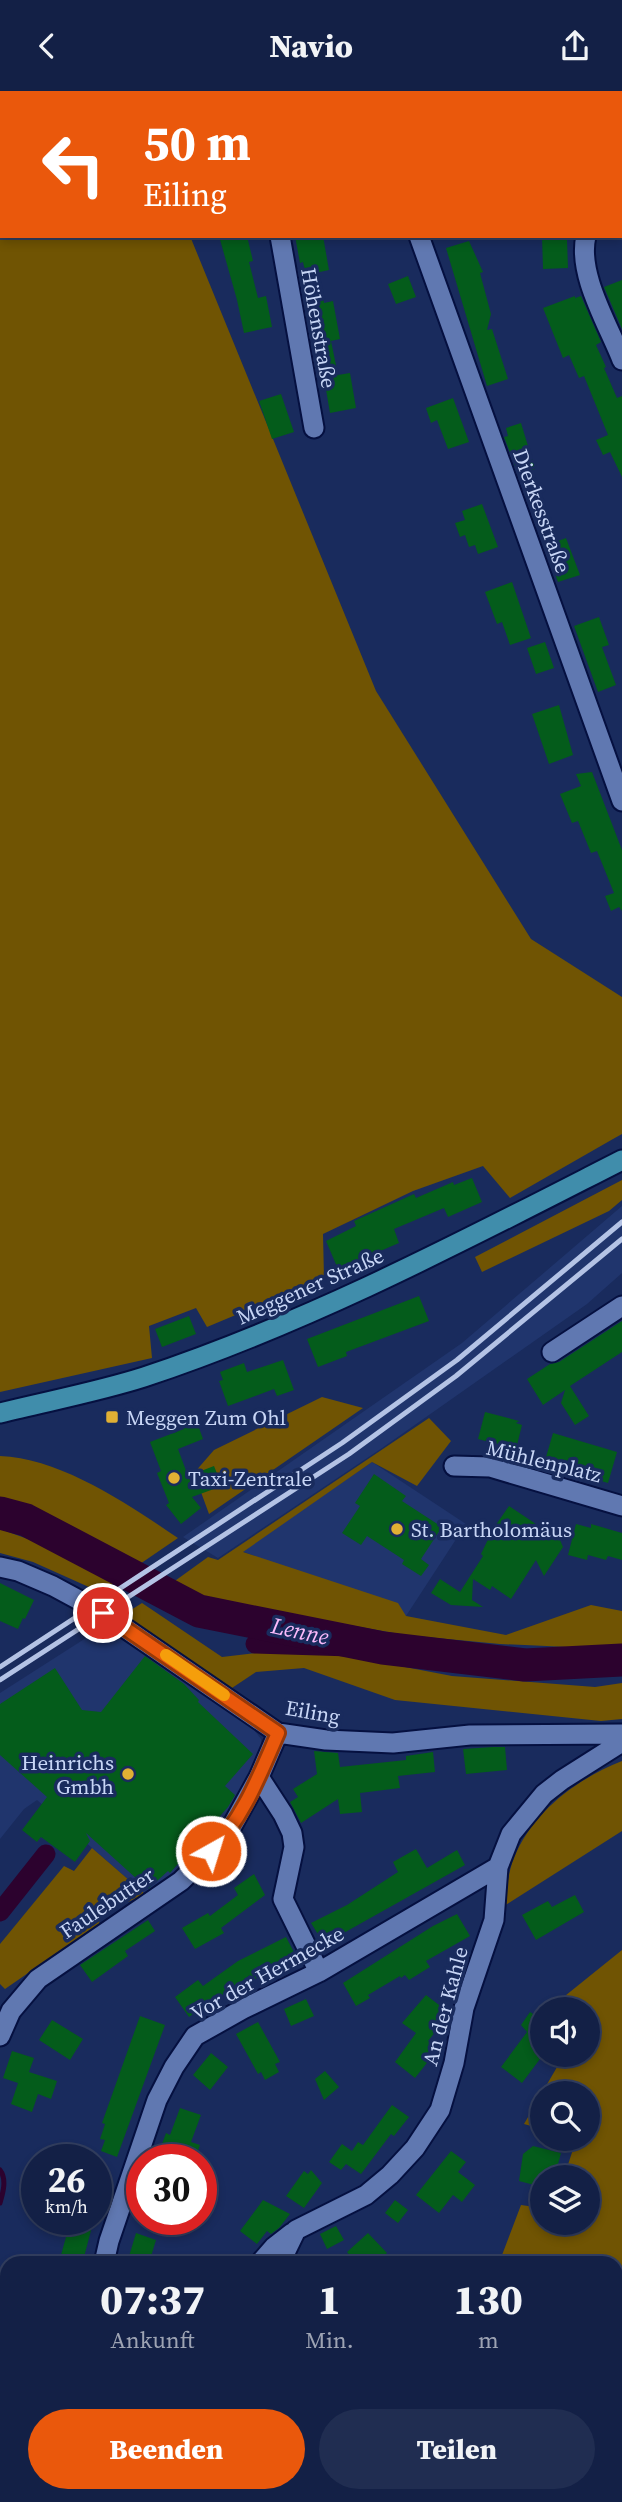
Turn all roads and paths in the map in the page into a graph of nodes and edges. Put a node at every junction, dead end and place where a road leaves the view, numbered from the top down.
1 (280, 238) edge
2 (420, 238) edge
3 (586, 238) edge
4 (622, 360) edge
5 (314, 428) dead end
6 (622, 801) edge
7 (622, 1160) edge
8 (622, 1305) edge
9 (552, 1352) dead end
10 (0, 1413) edge
11 (454, 1466) dead end
12 (622, 1506) edge
13 (0, 1567) edge
14 (278, 1733) junction
15 (622, 1734) edge
16 (622, 1742) edge
17 (259, 1777) junction
18 (498, 1867) junction
19 (318, 1972) junction
20 (0, 2036) edge
21 (296, 2230) junction
22 (106, 2256) edge
23 (266, 2256) edge
24 (283, 2256) edge

1 - 5 street, Höhenstraße
2 - 6 street, Dierkesstraße
3 - 4 street
7 - 10 main road, Meggener Straße
8 - 9 street
11 - 12 street, Mühlenplatz
13 - 14 street, Eiling
14 - 15 street, Eiling
14 - 17 street, Faulebutter
16 - 18 street, An der Kahle
17 - 19 street
17 - 20 street, Faulebutter
18 - 19 street, Vor der Hermecke
18 - 21 street, An der Kahle
19 - 22 street, Vor der Hermecke
21 - 23 street, An der Kahle
21 - 24 street

